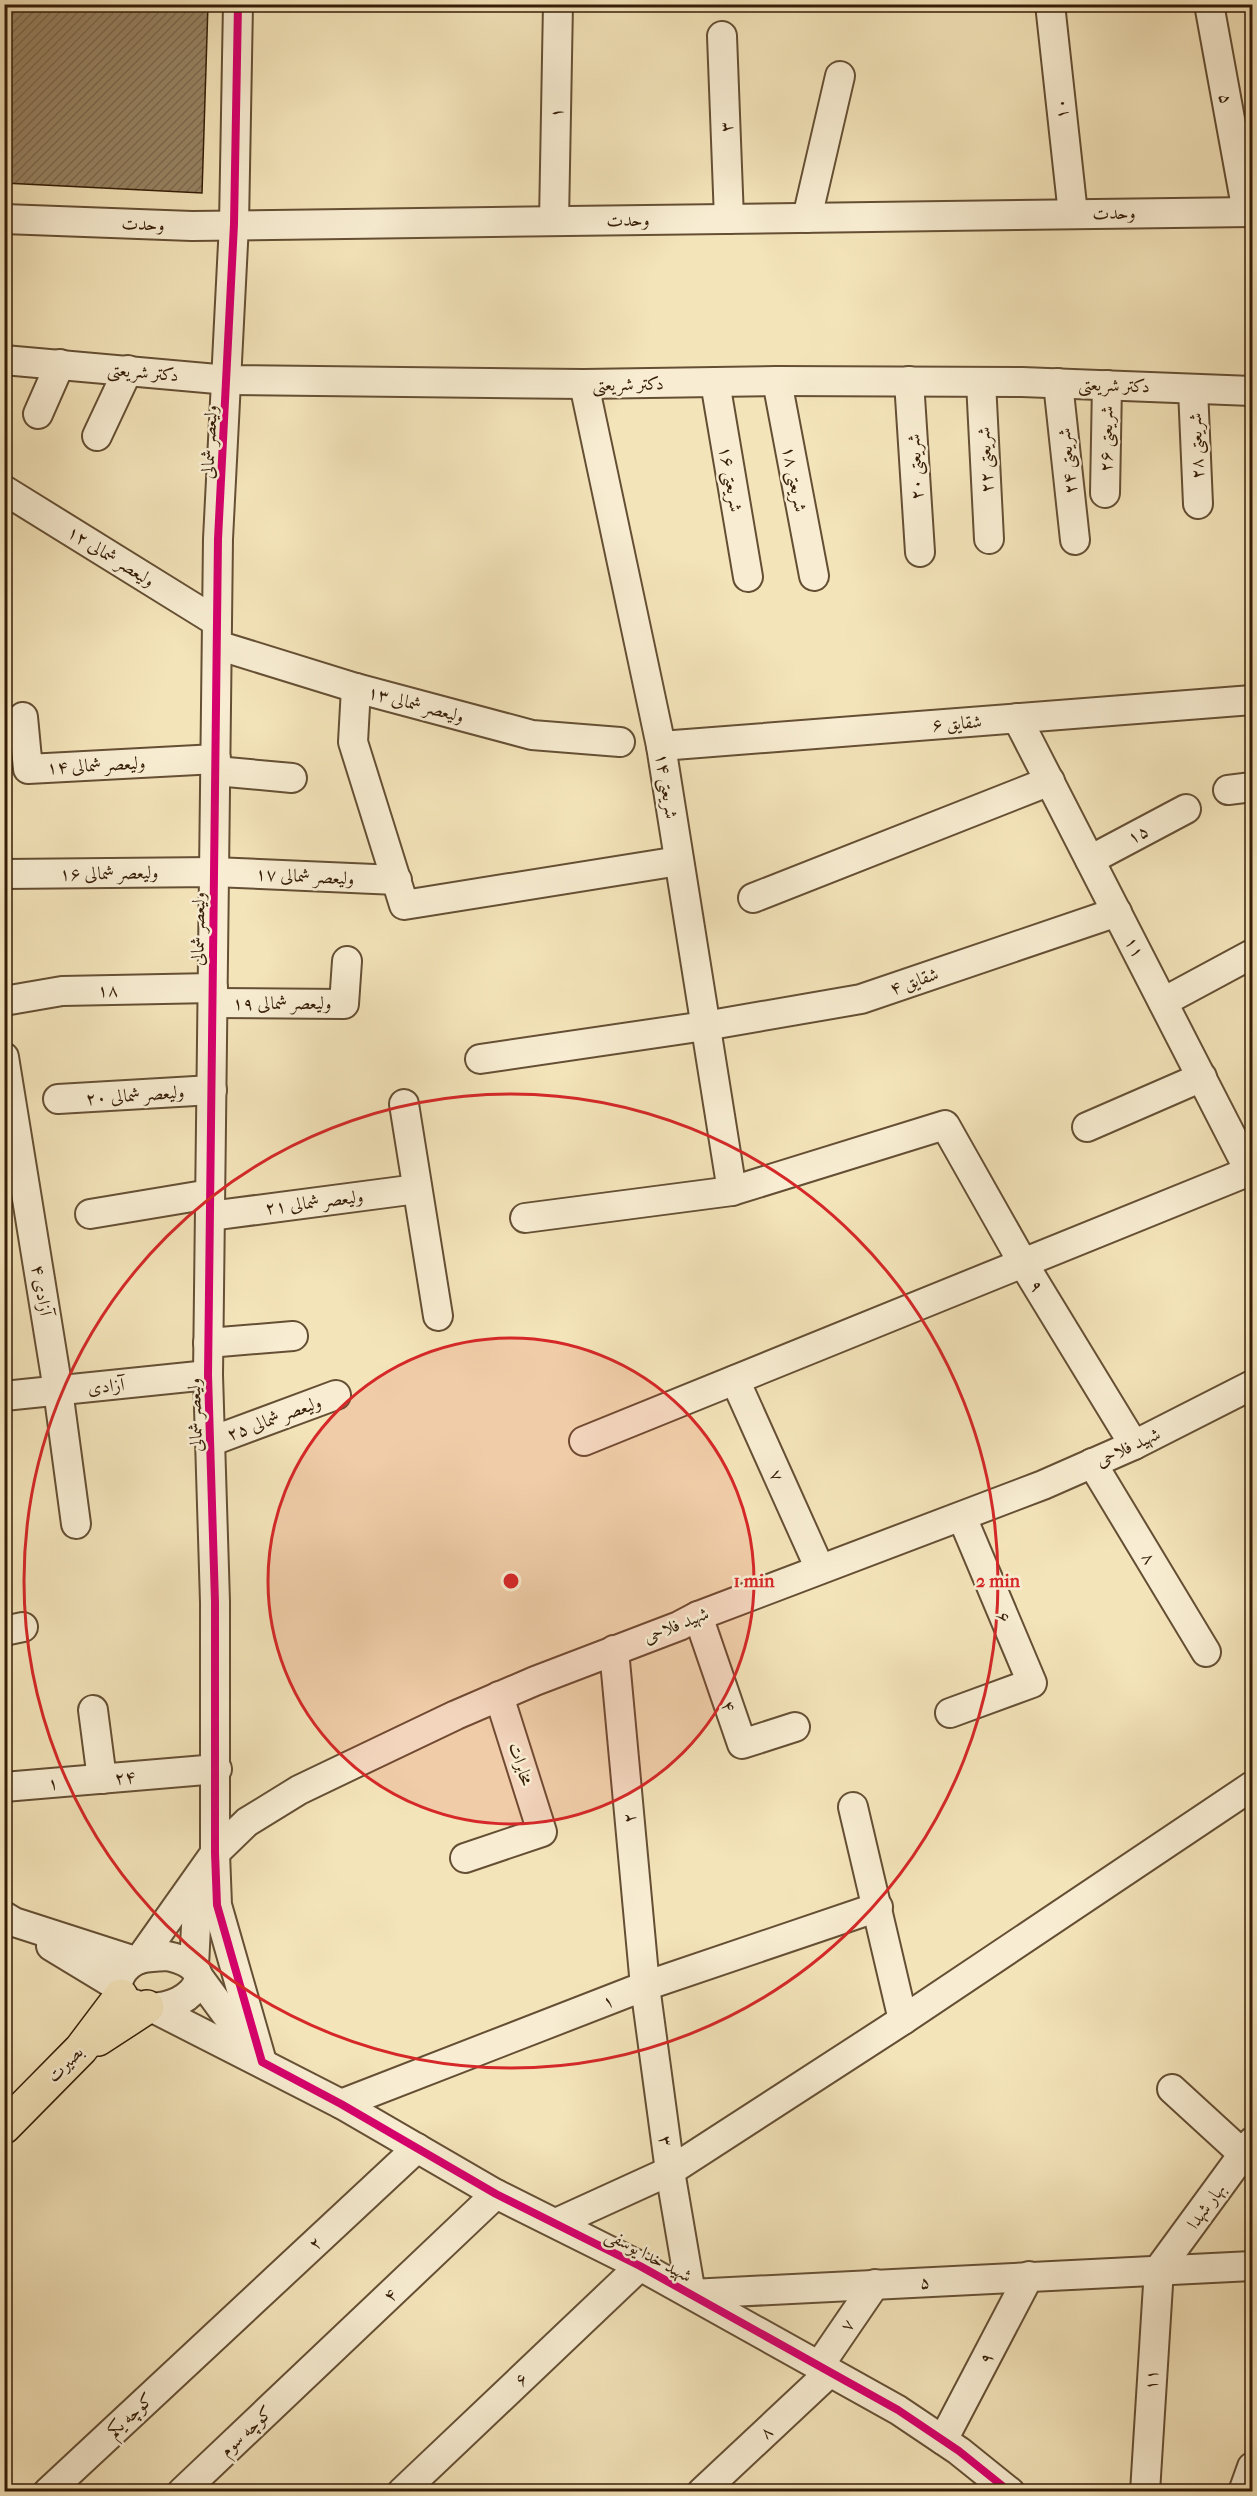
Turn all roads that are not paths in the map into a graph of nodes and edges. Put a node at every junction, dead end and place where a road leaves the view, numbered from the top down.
1 (238, 4) edge
2 (558, 4) edge
3 (1050, 4) edge
4 (1211, 13) edge
5 (722, 36) dead end
6 (840, 76) dead end
7 (1250, 212) edge
8 (1073, 214) junction
9 (807, 218) junction
10 (4, 219) edge
11 (729, 219) junction
12 (554, 221) junction
13 (234, 224) junction
14 (4, 360) edge
15 (60, 364) junction
16 (128, 370) junction
17 (228, 380) junction
18 (777, 381) junction
19 (909, 381) junction
20 (715, 382) junction
21 (981, 382) junction
22 (1058, 383) junction
23 (584, 384) junction
24 (1107, 385) junction
25 (1193, 389) junction
26 (1252, 391) edge
27 (38, 414) dead end
28 (97, 436) dead end
29 (4, 490) edge
30 (1105, 493) dead end
31 (1198, 504) dead end
32 (989, 539) dead end
33 (1075, 540) dead end
34 (920, 552) dead end
35 (814, 576) dead end
36 (748, 577) dead end
37 (217, 634) junction
38 (356, 688) junction
39 (1252, 700) edge
40 (23, 717) dead end
41 (1017, 718) junction
42 (620, 742) dead end
43 (661, 746) junction
44 (216, 765) junction
45 (292, 778) dead end
46 (1050, 781) junction
47 (1186, 809) dead end
48 (1090, 860) junction
49 (679, 861) junction
50 (214, 872) junction
51 (4, 874) edge
52 (397, 880) junction
53 (753, 898) dead end
54 (1117, 912) junction
55 (1252, 954) edge
56 (347, 961) dead end
57 (213, 996) junction
58 (4, 1001) edge
59 (1163, 1002) junction
60 (705, 1026) junction
61 (4, 1057) edge
62 (480, 1059) dead end
63 (1202, 1077) junction
64 (212, 1090) junction
65 (58, 1100) dead end
66 (404, 1104) dead end
67 (1087, 1127) dead end
68 (1245, 1142) edge
69 (1251, 1174) edge
70 (417, 1189) junction
71 (732, 1191) junction
72 (210, 1205) junction
73 (90, 1214) dead end
74 (525, 1218) dead end
75 (1023, 1263) junction
76 (438, 1316) dead end
77 (293, 1336) dead end
78 (208, 1343) junction
79 (208, 1375) junction
80 (735, 1380) junction
81 (1252, 1385) edge
82 (58, 1390) junction
83 (336, 1395) dead end
84 (4, 1396) edge
85 (212, 1441) junction
86 (584, 1441) dead end
87 (1134, 1445) junction
88 (1092, 1463) junction
89 (962, 1517) junction
90 (76, 1524) dead end
91 (820, 1569) junction
92 (698, 1616) junction
93 (614, 1650) junction
94 (1206, 1652) dead end
95 (499, 1696) junction
96 (93, 1710) dead end
97 (950, 1713) dead end
98 (795, 1727) dead end
99 (217, 1769) junction
100 (102, 1779) junction
101 (1252, 1786) edge
102 (4, 1787) edge
103 (853, 1807) dead end
104 (215, 1853) junction
105 (465, 1858) dead end
106 (878, 1907) junction
107 (9, 1919) edge
108 (138, 1960) junction
109 (196, 1971) junction
110 (645, 1986) junction
111 (134, 1999) junction
112 (903, 2020) junction
113 (262, 2062) junction
114 (1172, 2090) dead end
115 (341, 2104) junction
116 (10, 2110) edge
117 (417, 2148) junction
118 (1248, 2148) edge
119 (670, 2171) junction
120 (496, 2194) junction
121 (556, 2223) junction
122 (640, 2266) junction
123 (1252, 2266) edge
124 (1159, 2269) junction
125 (1029, 2276) junction
126 (875, 2284) junction
127 (691, 2294) junction
128 (213, 2338) joint
129 (825, 2369) junction
130 (284, 2395) joint
131 (943, 2440) junction
132 (1252, 2467) edge
133 (48, 2492) edge
134 (182, 2492) edge
135 (402, 2492) edge
136 (702, 2492) edge
137 (1010, 2492) edge
138 (1144, 2492) edge
139 (1243, 2492) edge

1 - 13 street, ولیعصر شمالی
2 - 12 street, ۱
3 - 8 street, ۱۰
4 - 7 street, ۵
5 - 11 street, ۳
6 - 9 street
7 - 8 street, وحدت
8 - 9 street, وحدت
9 - 11 street, وحدت
10 - 13 street, وحدت
11 - 12 street, وحدت
12 - 13 street, وحدت
13 - 17 street, ولیعصر شمالی
14 - 15 street, دکتر شریعتی
15 - 16 street, دکتر شریعتی
15 - 27 street
16 - 17 street, دکتر شریعتی
16 - 28 street
17 - 23 street, دکتر شریعتی
17 - 37 street, ولیعصر شمالی
18 - 19 street, دکتر شریعتی
18 - 20 street, دکتر شریعتی
18 - 35 street, شریعتی ۱۸
19 - 21 street, دکتر شریعتی
19 - 34 street, شریعتی ۲۰
20 - 23 street, دکتر شریعتی
20 - 36 street, شریعتی ۱۶
21 - 22 street, دکتر شریعتی
21 - 32 street, شریعتی ۲۲
22 - 24 street, دکتر شریعتی
22 - 33 street, شریعتی ۲۴
23 - 43 street, شریعتی ۱۴
24 - 25 street, دکتر شریعتی
24 - 30 street, شریعتی ۲۶
25 - 26 street, دکتر شریعتی
25 - 31 street, شریعتی ۲۸
29 - 37 street, ولیعصر شمالی ۱۲
37 - 38 street, ولیعصر شمالی ۱۳
37 - 44 street, ولیعصر شمالی
38 - 42 street, ولیعصر شمالی ۱۳
38 - 52 street
39 - 41 street, شقایق ۶
40 - 44 street, ولیعصر شمالی ۱۴
41 - 43 street, شقایق ۶
41 - 46 street, ۱۱
43 - 49 street, شریعتی ۱۴
44 - 45 street
44 - 50 street, ولیعصر شمالی
46 - 48 street, ۱۱
46 - 53 street
47 - 48 street, ۱۵
48 - 54 street, ۱۱
49 - 52 street
49 - 60 street, شریعتی ۱۴
50 - 51 street, ولیعصر شمالی ۱۶
50 - 52 street, ولیعصر شمالی ۱۷
50 - 57 street, ولیعصر شمالی
54 - 59 street, ۱۱
54 - 60 street, شقایق ۴
55 - 59 street
56 - 57 street, ولیعصر شمالی ۱۹
57 - 58 street, ۱۸
57 - 64 street, ولیعصر شمالی
59 - 63 street, ۱۱
60 - 62 street, شقایق ۴
60 - 71 street, شریعتی ۱۴
61 - 82 street, آزادی ۴
63 - 67 street
63 - 68 street, ۱۱
64 - 65 street, ولیعصر شمالی ۲۰
64 - 72 street, ولیعصر شمالی
66 - 70 street
68 - 69 street, ۱۱
69 - 75 street
70 - 72 street, ولیعصر شمالی ۲۱
70 - 76 street
71 - 74 street
71 - 75 street, ۹
72 - 73 street, ولیعصر شمالی ۲۱
72 - 78 street, ولیعصر شمالی
75 - 80 street
75 - 87 street, ۹
77 - 78 street
78 - 79 street, ولیعصر شمالی
79 - 82 street, آزادی
79 - 85 street, ولیعصر شمالی
80 - 86 street
80 - 91 street, ۷
81 - 87 street, شهید فلاحی
82 - 84 street, آزادی
82 - 90 street, آزادی ۴
83 - 85 street, ولیعصر شمالی ۲۵
85 - 99 street, ولیعصر شمالی
87 - 88 street, شهید فلاحی
88 - 89 street, شهید فلاحی
88 - 94 street, ۸
89 - 91 street, شهید فلاحی
89 - 97 street, ۶
91 - 92 street, شهید فلاحی
92 - 93 street, شهید فلاحی
92 - 98 street, ۴
93 - 95 street, شهید فلاحی
93 - 110 street, ۲
95 - 104 street, شهید فلاحی
95 - 105 street, مخابرات
96 - 100 street, ۲۴
99 - 100 street, ۲۴
99 - 104 street, ولیعصر شمالی
100 - 102 street, ۱
101 - 112 street
103 - 106 street
104 - 108 street, شهید فلاحی
104 - 109 street
104 - 113 street
106 - 110 street, ۱
106 - 112 street
107 - 108 street
107 - 111 street, شهید خدا یوسفی
108 - 109 street
108 - 111 street
109 - 111 street
109 - 113 street
110 - 115 street, ۱
110 - 119 street, ۳
111 - 113 street, شهید خدا یوسفی
111 - 116 main road, بصیرت
112 - 119 street
113 - 115 street, شهید خدا یوسفی
114 - 118 street
115 - 117 street, شهید خدا یوسفی
117 - 120 street, شهید خدا یوسفی
117 - 128 street, ۲
118 - 124 street, بهار شهدا
119 - 121 street
119 - 127 street, ۳
120 - 121 street, شهید خدا یوسفی
120 - 130 street, ۴
121 - 122 street, شهید خدا یوسفی
122 - 127 street, شهید خدا یوسفی
122 - 135 street, ۶
123 - 124 street, ۵
124 - 125 street, ۵
124 - 138 street, ۱۱
125 - 126 street, ۵
125 - 131 street, ۹
126 - 127 street, ۵
126 - 129 street, ۷
127 - 129 street, شهید خدا یوسفی
128 - 133 street, کوچه یکم
129 - 131 street, شهید خدا یوسفی
129 - 136 street, ۸
130 - 134 street, کوچه سوم
131 - 137 street, شهید خدا یوسفی
132 - 139 street

